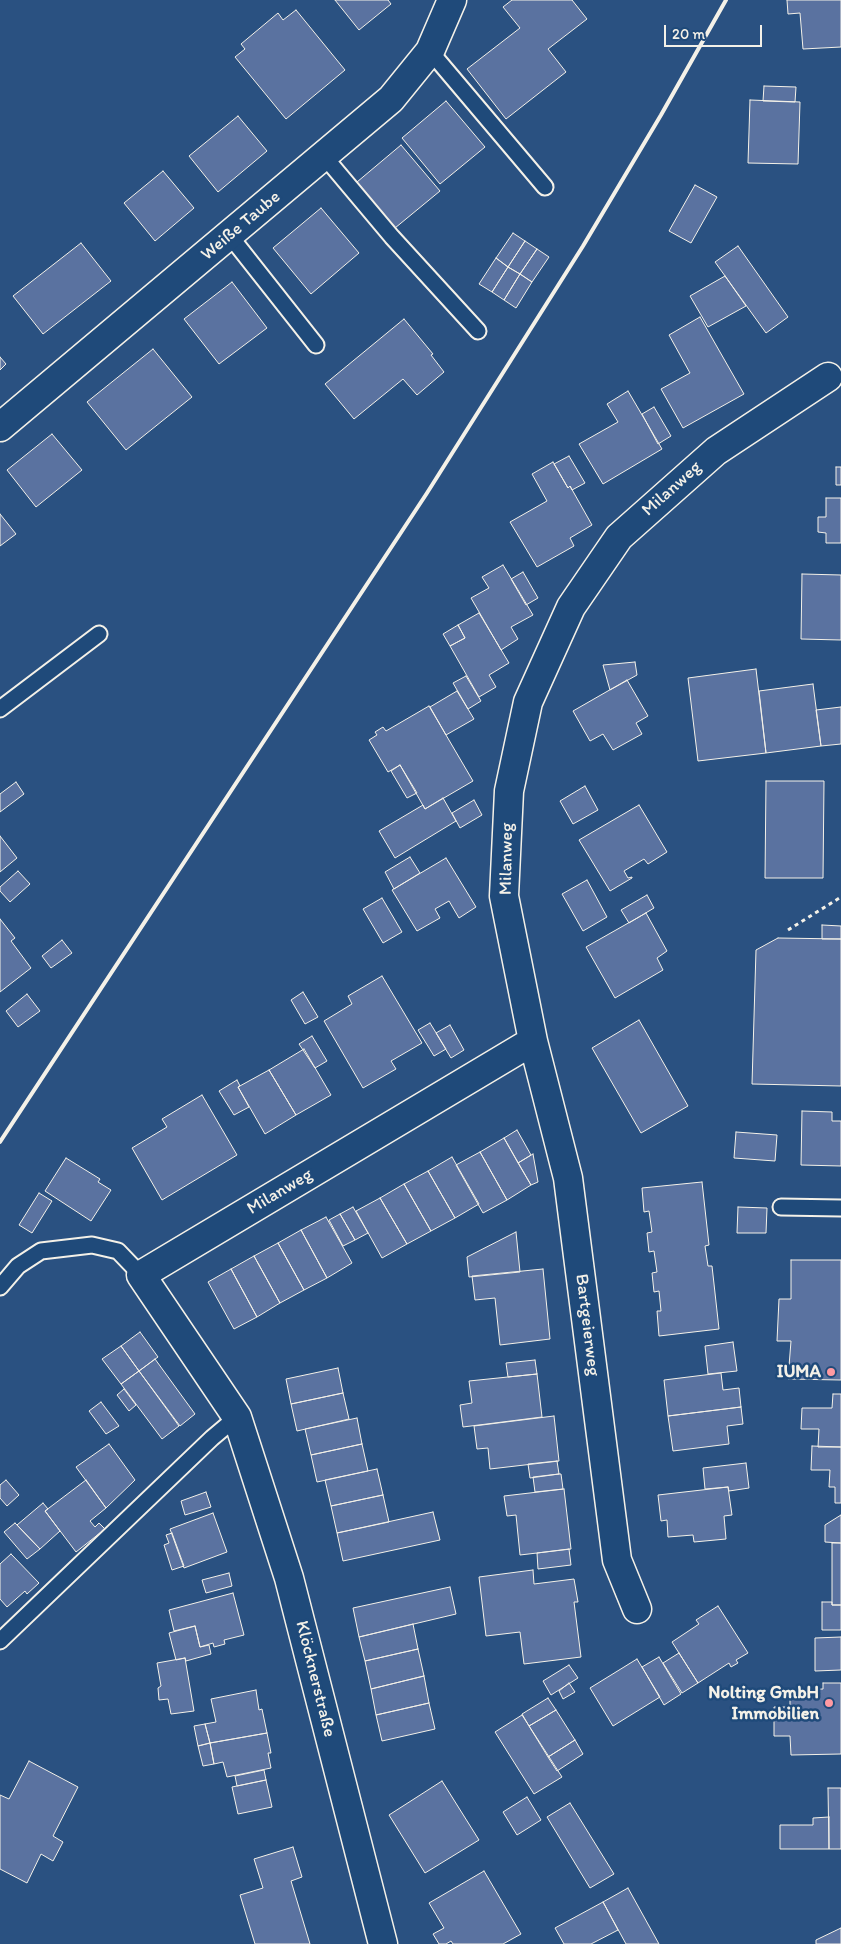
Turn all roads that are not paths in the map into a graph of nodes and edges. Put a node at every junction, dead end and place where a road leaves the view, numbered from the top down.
1 (452, 0) edge
2 (430, 51) junction
3 (324, 156) junction
4 (545, 187) dead end
5 (230, 236) junction
6 (478, 331) dead end
7 (316, 345) dead end
8 (828, 377) dead end
9 (0, 427) edge
10 (99, 634) dead end
11 (0, 709) edge
12 (533, 1041) junction
13 (781, 1207) dead end
14 (841, 1208) edge
15 (141, 1275) junction
16 (0, 1287) edge
17 (237, 1417) junction
18 (637, 1609) dead end
19 (0, 1641) edge
20 (383, 1944) edge

1 - 2 street, Weiße Taube
2 - 3 street, Weiße Taube
2 - 4 lane
3 - 5 street, Weiße Taube
3 - 6 lane
5 - 7 lane
5 - 9 street, Weiße Taube
8 - 12 street, Milanweg
10 - 11 lane
12 - 15 street, Milanweg
12 - 18 street, Bartgeierweg
13 - 14 lane
15 - 16 lane, Klöcknerstraße
15 - 17 street, Klöcknerstraße
17 - 19 lane
17 - 20 street, Klöcknerstraße

